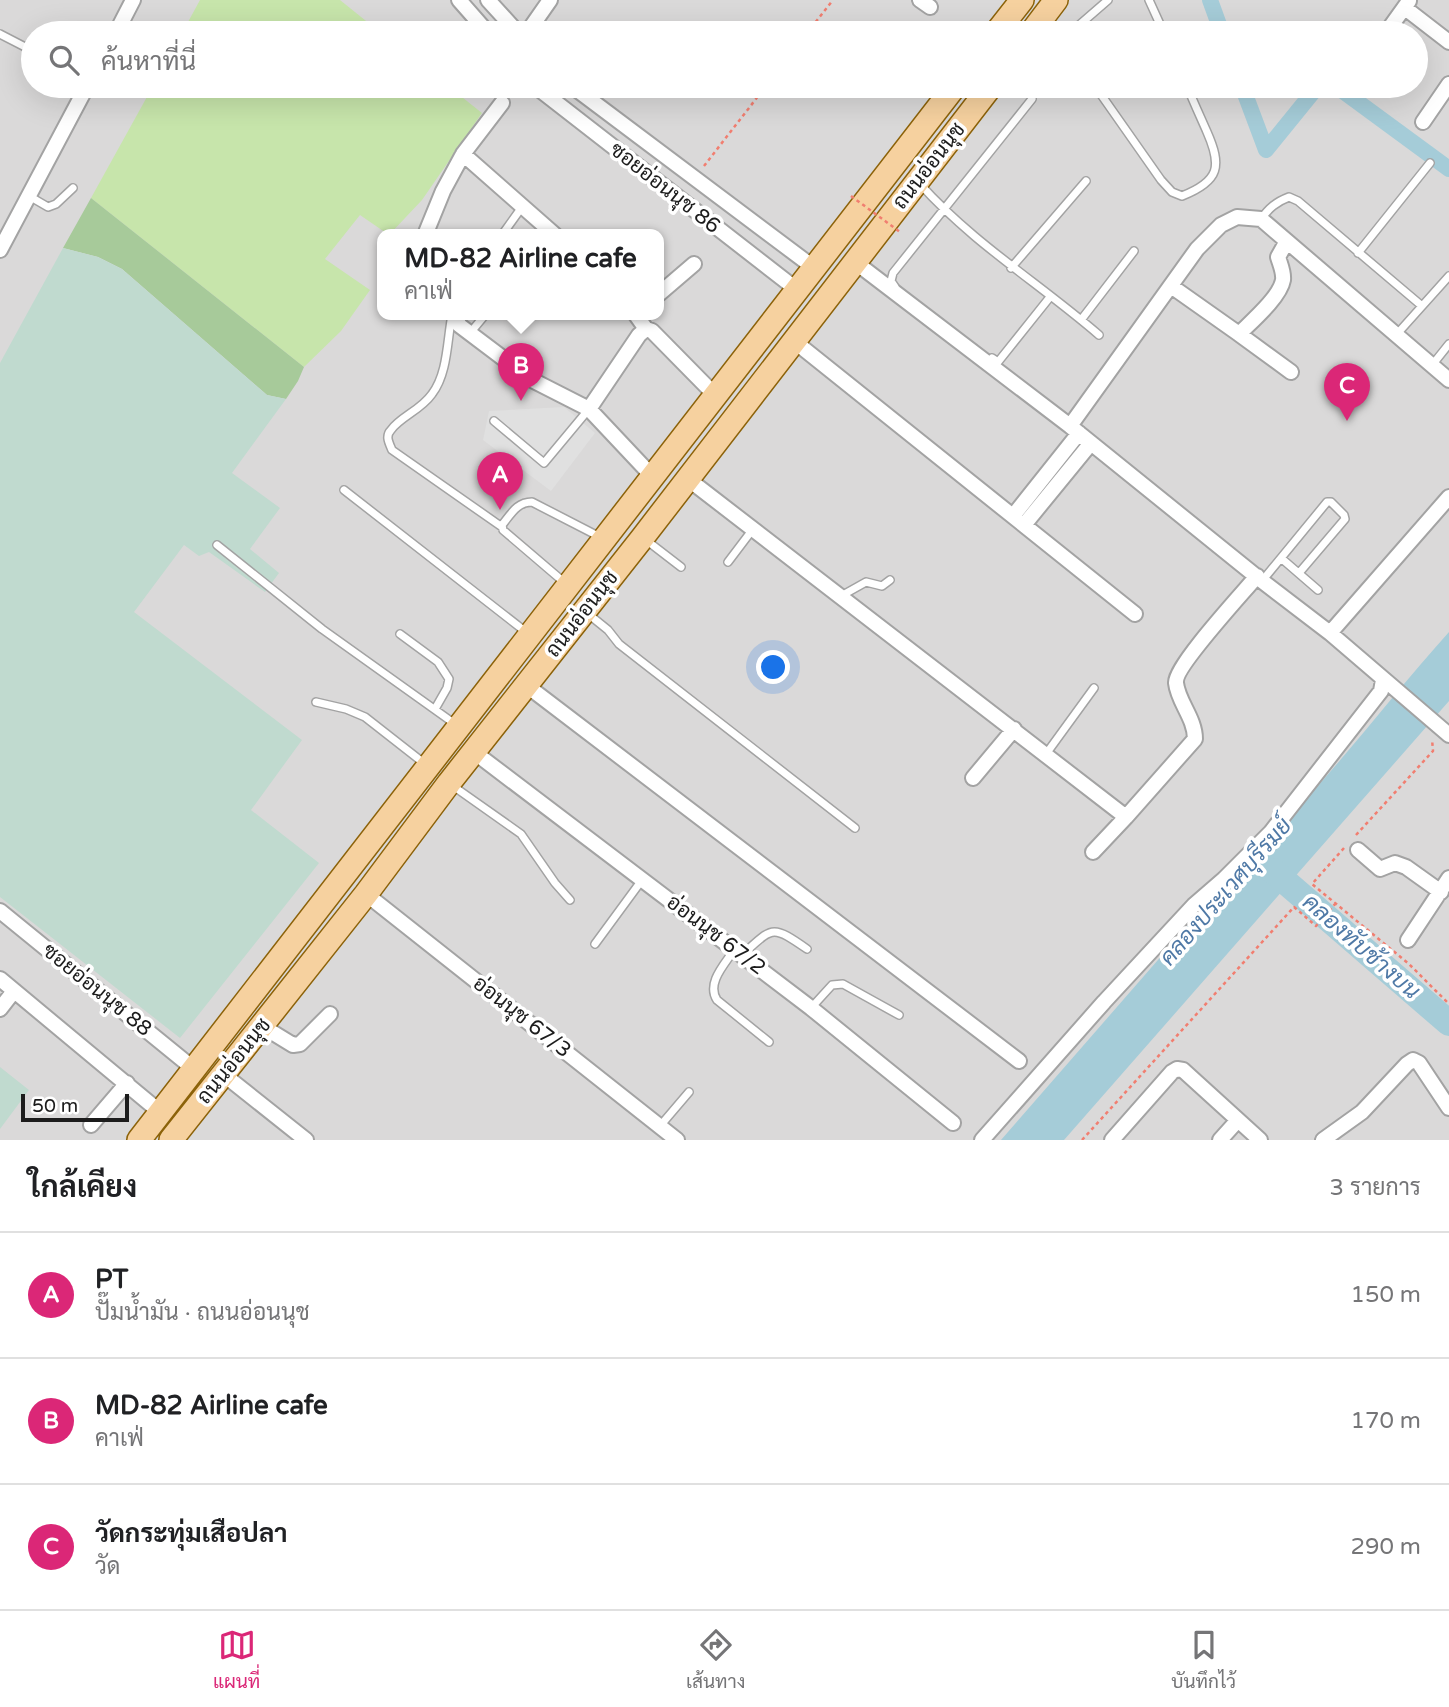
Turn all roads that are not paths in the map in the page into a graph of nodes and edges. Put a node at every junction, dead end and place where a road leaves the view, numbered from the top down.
1 (134, 0) edge
2 (459, 0) edge
3 (488, 0) edge
4 (550, 0) edge
5 (1022, 0) edge
6 (1056, 0) edge
7 (1108, 0) edge
8 (1149, 0) edge
9 (1407, 4) edge
10 (123, 21) edge
11 (477, 21) edge
12 (507, 21) edge
13 (535, 21) edge
14 (1005, 21) edge
15 (1044, 21) edge
16 (1084, 21) edge
17 (1159, 21) edge
18 (1395, 21) edge
19 (1426, 21) edge
20 (1428, 23) edge
21 (0, 34) edge
22 (1449, 42) edge
23 (21, 45) edge
24 (1449, 84) edge
25 (81, 98) edge
26 (550, 98) edge
27 (588, 98) edge
28 (946, 98) edge
29 (982, 98) edge
30 (1103, 98) edge
31 (1192, 98) edge
32 (1032, 99) dead end
33 (502, 103) dead end
34 (1423, 122) dead end
35 (463, 154) junction
36 (1430, 163) dead end
37 (918, 181) junction
38 (1086, 181) dead end
39 (73, 188) dead end
40 (29, 196) junction
41 (522, 207) junction
42 (944, 211) junction
43 (1261, 219) junction
44 (428, 229) edge
45 (506, 229) edge
46 (548, 229) edge
47 (1287, 240) junction
48 (0, 250) edge
49 (1133, 251) dead end
50 (1359, 253) junction
51 (855, 262) junction
52 (694, 264) dead end
53 (813, 267) junction
54 (1011, 268) junction
55 (1449, 276) edge
56 (838, 285) junction
57 (1171, 286) junction
58 (796, 289) junction
59 (664, 290) edge
60 (1050, 297) junction
61 (821, 306) junction
62 (1422, 306) junction
63 (453, 320) edge
64 (456, 320) edge
65 (481, 320) edge
66 (640, 320) edge
67 (1081, 320) junction
68 (646, 329) junction
69 (470, 333) junction
70 (1239, 334) junction
71 (1397, 334) junction
72 (1099, 335) dead end
73 (794, 341) junction
74 (1449, 344) edge
75 (1433, 364) junction
76 (1291, 372) dead end
77 (1449, 380) edge
78 (715, 395) junction
79 (589, 409) junction
80 (494, 421) dead end
81 (1080, 434) junction
82 (653, 477) junction
83 (688, 479) junction
84 (344, 490) dead end
85 (1449, 497) edge
86 (1018, 521) junction
87 (502, 527) junction
88 (754, 528) junction
89 (643, 537) junction
90 (605, 540) junction
91 (217, 545) dead end
92 (1281, 558) junction
93 (728, 562) dead end
94 (681, 567) dead end
95 (1299, 573) junction
96 (1260, 579) junction
97 (890, 580) dead end
98 (568, 586) junction
99 (1318, 590) dead end
100 (841, 596) junction
101 (584, 610) junction
102 (1135, 614) dead end
103 (1330, 633) junction
104 (400, 634) dead end
105 (530, 634) junction
106 (1386, 682) junction
107 (526, 685) junction
108 (1094, 688) dead end
109 (316, 702) dead end
110 (435, 709) junction
111 (458, 727) junction
112 (1014, 729) junction
113 (1447, 734) edge
114 (474, 752) junction
115 (1046, 754) junction
116 (428, 766) junction
117 (973, 778) dead end
118 (449, 783) junction
119 (1126, 817) junction
120 (855, 828) dead end
121 (1358, 850) dead end
122 (1093, 852) dead end
123 (1449, 878) edge
124 (643, 880) junction
125 (1441, 892) junction
126 (366, 894) junction
127 (570, 900) dead end
128 (0, 911) edge
129 (1408, 940) dead end
130 (595, 944) dead end
131 (807, 950) dead end
132 (738, 952) junction
133 (0, 979) edge
134 (14, 991) junction
135 (811, 1007) junction
136 (0, 1009) edge
137 (330, 1014) dead end
138 (899, 1015) dead end
139 (261, 1027) junction
140 (769, 1041) dead end
141 (1019, 1061) dead end
142 (194, 1069) junction
143 (223, 1074) junction
144 (127, 1083) junction
145 (689, 1092) dead end
146 (1449, 1108) edge
147 (160, 1112) junction
148 (1238, 1120) junction
149 (953, 1123) dead end
150 (91, 1125) dead end
151 (660, 1126) junction
152 (139, 1140) edge
153 (171, 1140) edge
154 (306, 1140) edge
155 (677, 1140) edge
156 (982, 1140) edge
157 (1112, 1140) edge
158 (1220, 1140) edge
159 (1260, 1140) edge
160 (1323, 1140) edge

1 - 10 street
2 - 11 street
3 - 12 street
4 - 13 street
5 - 14 main road
6 - 15 main road
7 - 16 lane
8 - 17 lane
9 - 18 street
9 - 19 street
20 - 22 street
21 - 23 lane
24 - 34 street
25 - 40 street
26 - 58 street, ซอยอ่อนนุช 86
27 - 53 street, ซอยอ่อนนุช 86
28 - 53 main road, ถนนอ่อนนุช
29 - 37 main road, ถนนอ่อนนุช
30 - 31 lane
32 - 42 lane
33 - 35 street
35 - 41 street
35 - 44 street
36 - 50 lane
37 - 42 lane
37 - 51 main road, ถนนอ่อนนุช
38 - 54 lane
39 - 40 lane
40 - 48 street
41 - 45 lane
41 - 46 street
42 - 54 lane
42 - 60 lane
43 - 47 street
43 - 50 lane
43 - 57 street
47 - 70 street
47 - 71 street
49 - 67 lane
50 - 62 lane
51 - 56 main road, ถนนอ่อนนุช
51 - 81 street
52 - 59 street
53 - 56 main road
53 - 58 main road, ถนนอ่อนนุช
54 - 60 lane
55 - 62 lane
56 - 61 main road, ถนนอ่อนนุช
57 - 70 street
57 - 81 street
58 - 61 main road
58 - 78 main road, ถนนอ่อนนุช
60 - 67 lane
61 - 73 main road, ถนนอ่อนนุช
62 - 71 lane
63 - 87 lane
64 - 69 street
65 - 69 lane
66 - 68 street
67 - 72 lane
68 - 78 street
68 - 79 street
69 - 79 street
70 - 76 street
71 - 75 street
73 - 83 main road, ถนนอ่อนนุช
73 - 86 street
74 - 75 lane
75 - 77 street
78 - 82 main road, ถนนอ่อนนุช
79 - 80 lane
79 - 82 street
81 - 86 street
81 - 96 street
82 - 90 main road, ถนนอ่อนนุช
83 - 88 street
83 - 89 main road, ถนนอ่อนนุช
84 - 105 lane
85 - 103 street
86 - 102 street
87 - 90 lane
87 - 98 lane
88 - 93 lane
88 - 100 street
89 - 94 lane
89 - 101 main road, ถนนอ่อนนุช
90 - 98 main road, ถนนอ่อนนุช
91 - 110 lane
92 - 95 lane
92 - 95 lane
92 - 96 lane
95 - 99 lane
96 - 103 street
96 - 119 street
97 - 100 lane
98 - 105 main road, ถนนอ่อนนุช
100 - 112 street
101 - 107 main road, ถนนอ่อนนุช
101 - 120 lane
103 - 106 street
104 - 110 lane
105 - 111 main road, ถนนอ่อนนุช
106 - 113 street
106 - 156 street
107 - 114 main road, ถนนอ่อนนุช
107 - 141 street
108 - 115 lane
109 - 116 lane
110 - 111 lane
111 - 116 main road, ถนนอ่อนนุช
112 - 115 street
112 - 117 street
114 - 118 main road, ถนนอ่อนนุช
114 - 124 street, อ่อนนุช 67/2
115 - 119 street
116 - 142 main road, ถนนอ่อนนุช
118 - 126 main road, ถนนอ่อนนุช
118 - 127 lane
119 - 122 street
121 - 125 street
123 - 125 street
124 - 130 lane
124 - 132 street, อ่อนนุช 67/2
125 - 129 street
126 - 139 main road, ถนนอ่อนนุช
126 - 151 street, อ่อนนุช 67/3
128 - 142 street, ซอยอ่อนนุช 88
131 - 132 lane
132 - 135 street, อ่อนนุช 67/2
132 - 140 lane
133 - 134 street
134 - 136 street
134 - 144 street
135 - 138 lane
135 - 149 street, อ่อนนุช 67/2
137 - 139 street
139 - 143 main road, ถนนอ่อนนุช
142 - 147 main road, ถนนอ่อนนุช
143 - 153 main road, ถนนอ่อนนุช
143 - 154 street
144 - 147 street
144 - 150 street
145 - 151 lane
146 - 160 street
147 - 152 main road, ถนนอ่อนนุช
148 - 157 street
148 - 158 street
148 - 159 street
151 - 155 street, อ่อนนุช 67/3

